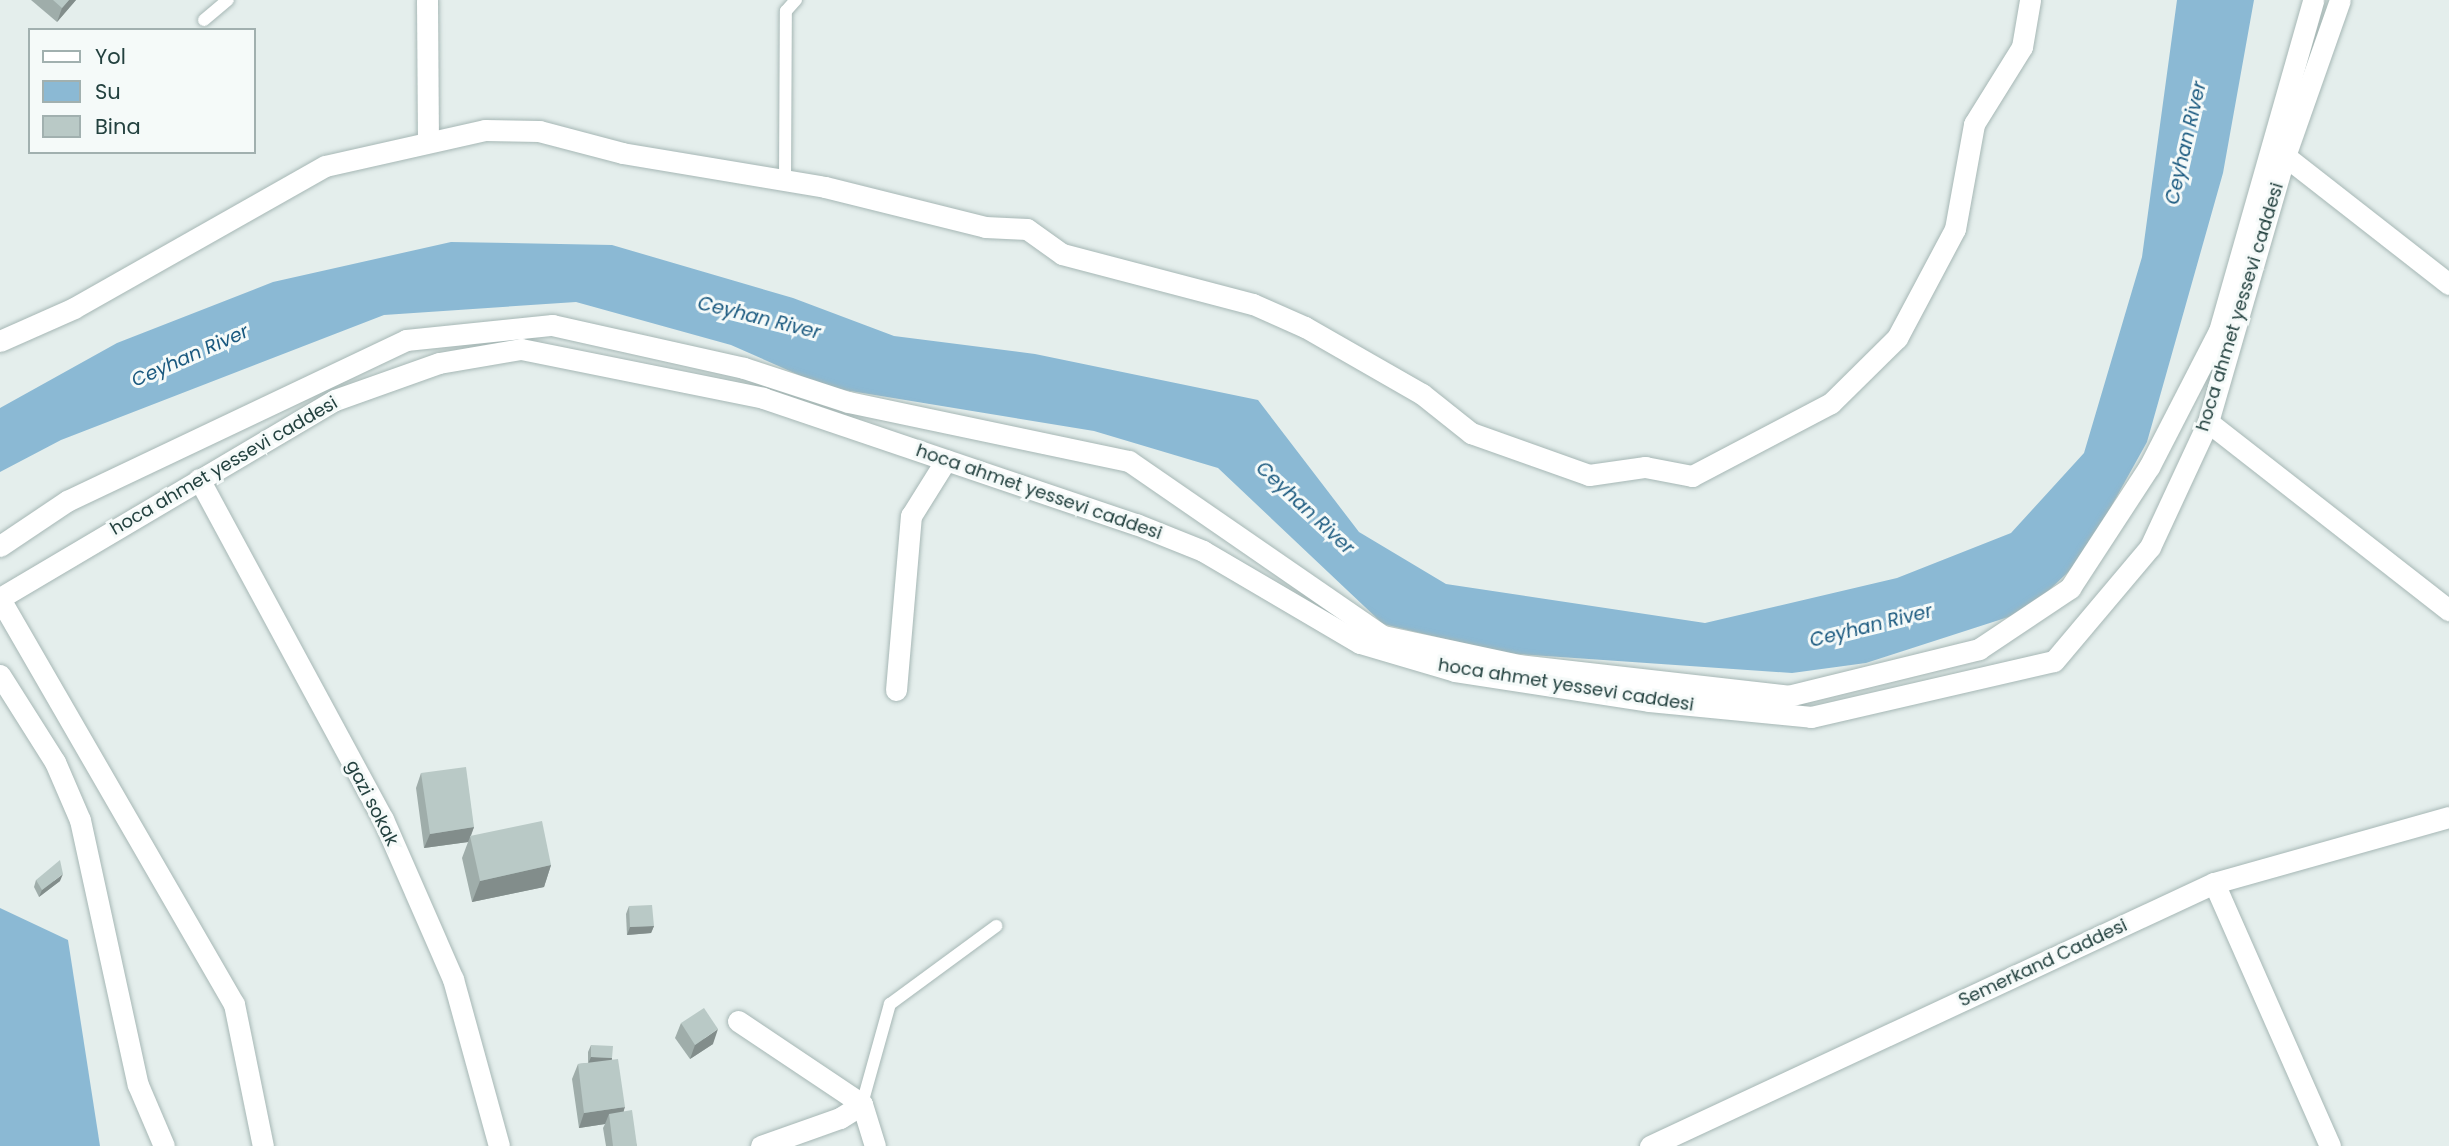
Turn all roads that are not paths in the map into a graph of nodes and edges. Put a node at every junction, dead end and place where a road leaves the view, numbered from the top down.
1 (228, 0) edge
2 (427, 0) edge
3 (796, 0) edge
4 (2030, 0) edge
5 (2313, 0) edge
6 (2340, 0) edge
7 (204, 20) dead end
8 (428, 140) junction
9 (2284, 156) junction
10 (785, 178) junction
11 (2449, 284) edge
12 (0, 341) edge
13 (2208, 422) junction
14 (946, 460) junction
15 (199, 479) junction
16 (0, 546) edge
17 (0, 599) edge
18 (2449, 610) edge
19 (0, 675) edge
20 (896, 690) dead end
21 (2449, 817) edge
22 (2214, 883) junction
23 (996, 926) dead end
24 (738, 1021) dead end
25 (862, 1104) junction
26 (164, 1146) edge
27 (263, 1146) edge
28 (499, 1146) edge
29 (761, 1146) edge
30 (875, 1146) edge
31 (1650, 1146) edge
32 (2330, 1146) edge

1 - 7 lane
2 - 8 street
3 - 10 lane
4 - 10 street
5 - 16 street
6 - 9 street, hoca ahmet yessevi caddesi
8 - 10 street
8 - 12 street
9 - 11 street
9 - 13 street, hoca ahmet yessevi caddesi
13 - 14 street, hoca ahmet yessevi caddesi
13 - 18 street
14 - 15 street, hoca ahmet yessevi caddesi
14 - 20 street
15 - 17 street, hoca ahmet yessevi caddesi
15 - 28 street, gazi sokak
17 - 27 street, hoca ahmet yessevi caddesi
19 - 26 street
21 - 22 street, Semerkand Caddesi
22 - 31 street, Semerkand Caddesi
22 - 32 street
23 - 25 lane
24 - 25 street
25 - 29 street
25 - 30 street

